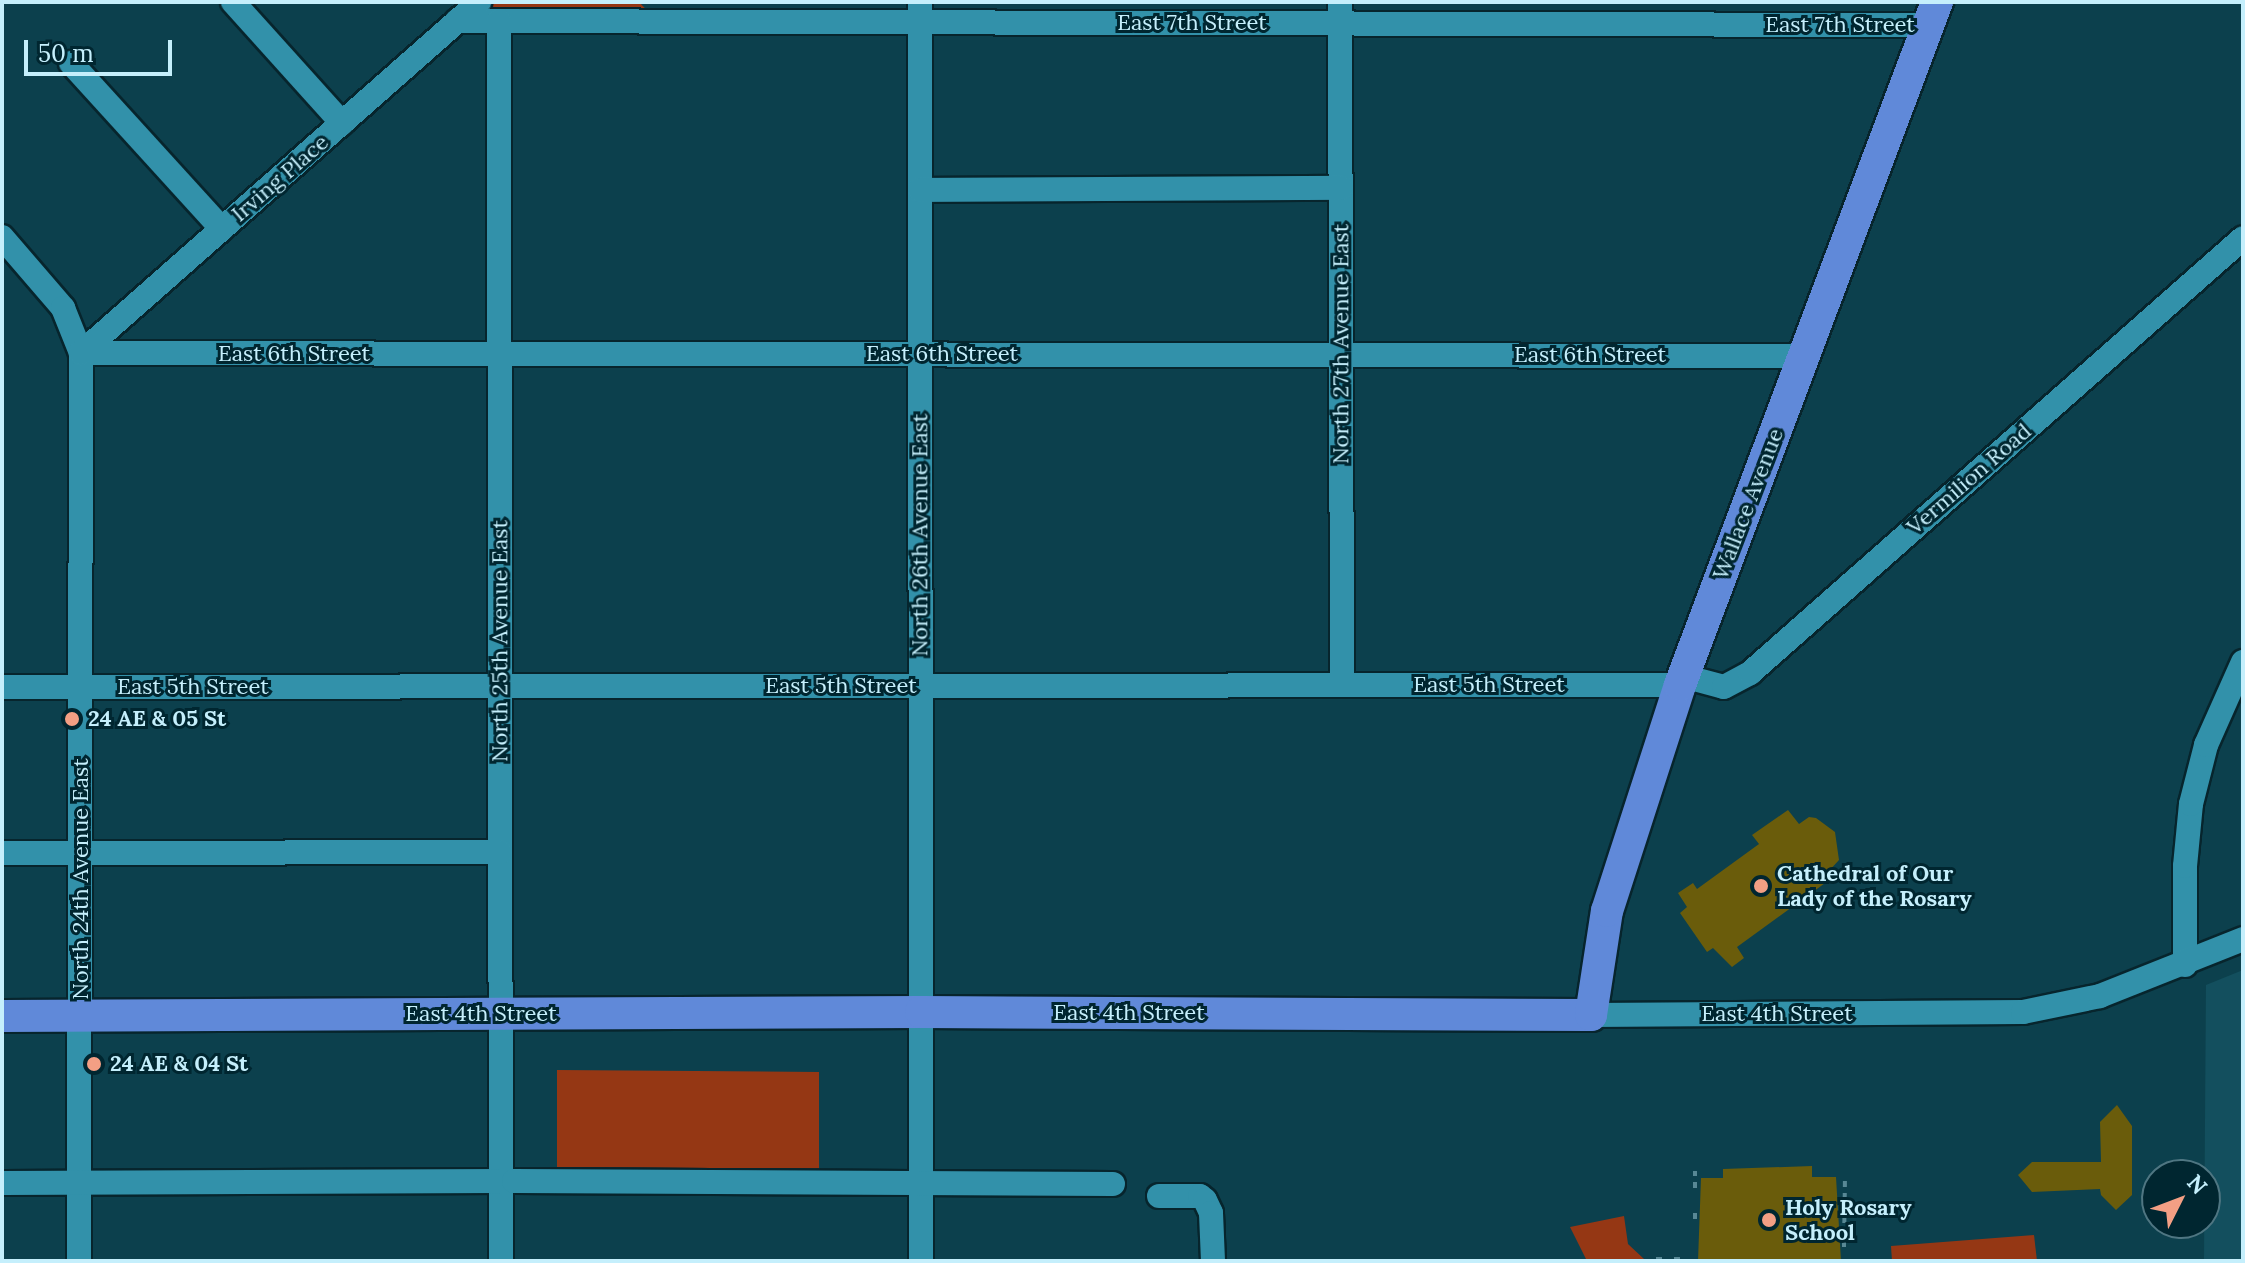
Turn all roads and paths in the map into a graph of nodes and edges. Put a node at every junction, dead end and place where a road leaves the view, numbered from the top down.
1 (233, 2) edge
2 (479, 2) edge
3 (639, 2) edge
4 (920, 13) edge
5 (1340, 13) edge
6 (1932, 14) edge
7 (457, 21) junction
8 (499, 21) junction
9 (660, 24) junction
10 (71, 63) dead end
11 (342, 123) junction
12 (1341, 188) junction
13 (920, 190) junction
14 (222, 229) junction
15 (2, 237) edge
16 (2243, 238) edge
17 (81, 353) junction
18 (1342, 353) junction
19 (499, 354) junction
20 (920, 354) junction
21 (1804, 356) junction
22 (2243, 662) edge
23 (1681, 680) junction
24 (1342, 685) junction
25 (920, 686) junction
26 (2, 687) edge
27 (82, 687) junction
28 (501, 687) junction
29 (81, 852) junction
30 (500, 852) junction
31 (2, 853) edge
32 (2243, 939) edge
33 (2185, 965) junction
34 (921, 1012) junction
35 (501, 1014) junction
36 (1591, 1015) junction
37 (2, 1016) edge
38 (80, 1016) junction
39 (1695, 1171) dead end
40 (1845, 1176) dead end
41 (501, 1181) junction
42 (921, 1182) junction
43 (2, 1183) edge
44 (80, 1183) junction
45 (1113, 1184) dead end
46 (1695, 1188) dead end
47 (1159, 1196) dead end
48 (1695, 1213) dead end
49 (1695, 1224) dead end
50 (1844, 1247) dead end
51 (1656, 1259) dead end
52 (1666, 1259) dead end
53 (1674, 1259) dead end
54 (1682, 1259) dead end
55 (79, 1261) edge
56 (501, 1261) edge
57 (921, 1261) edge
58 (1213, 1261) edge

1 - 11 street
2 - 7 street, Irving Place
3 - 9 street
4 - 5 street, East 7th Street
4 - 9 street, East 7th Street
4 - 13 street, North 26th Avenue East
5 - 6 street, East 7th Street
5 - 12 street, North 27th Avenue East
6 - 21 main road, Wallace Avenue
7 - 8 street, East 7th Street
7 - 11 street, Irving Place
8 - 9 street, East 7th Street
8 - 19 street, North 25th Avenue East
10 - 14 street
11 - 14 street, Irving Place
12 - 13 street
12 - 18 street, North 27th Avenue East
13 - 20 street, North 26th Avenue East
14 - 17 street, Irving Place
15 - 17 street
16 - 23 street, Vermilion Road
17 - 19 street, East 6th Street
17 - 27 street, North 24th Avenue East
18 - 20 street, East 6th Street
18 - 21 street, East 6th Street
18 - 24 street, North 27th Avenue East
19 - 20 street, East 6th Street
19 - 28 street, North 25th Avenue East
20 - 25 street, North 26th Avenue East
21 - 23 main road, Wallace Avenue
22 - 33 street
23 - 24 street, East 5th Street
23 - 36 main road, Wallace Avenue
24 - 25 street, East 5th Street
25 - 28 street, East 5th Street
25 - 34 street, North 26th Avenue East
26 - 27 street, East 5th Street
27 - 28 street, East 5th Street
27 - 29 street, North 24th Avenue East
28 - 30 street, North 25th Avenue East
29 - 30 street
29 - 31 street
29 - 38 street, North 24th Avenue East
30 - 35 street, North 25th Avenue East
32 - 33 street, East 4th Street
33 - 36 street, East 4th Street
34 - 35 main road, East 4th Street
34 - 36 main road, East 4th Street
34 - 42 street, North 26th Avenue East
35 - 38 main road, East 4th Street
35 - 41 street, North 25th Avenue East
37 - 38 main road, East 4th Street
38 - 44 street, North 24th Avenue East
39 - 46 path
40 - 50 path
41 - 42 street
41 - 44 street
41 - 56 street, North 25th Avenue East
42 - 45 street
42 - 57 street, North 26th Avenue East
43 - 44 street
44 - 55 street, North 24th Avenue East
47 - 58 street
48 - 49 path
51 - 52 path
53 - 54 path

